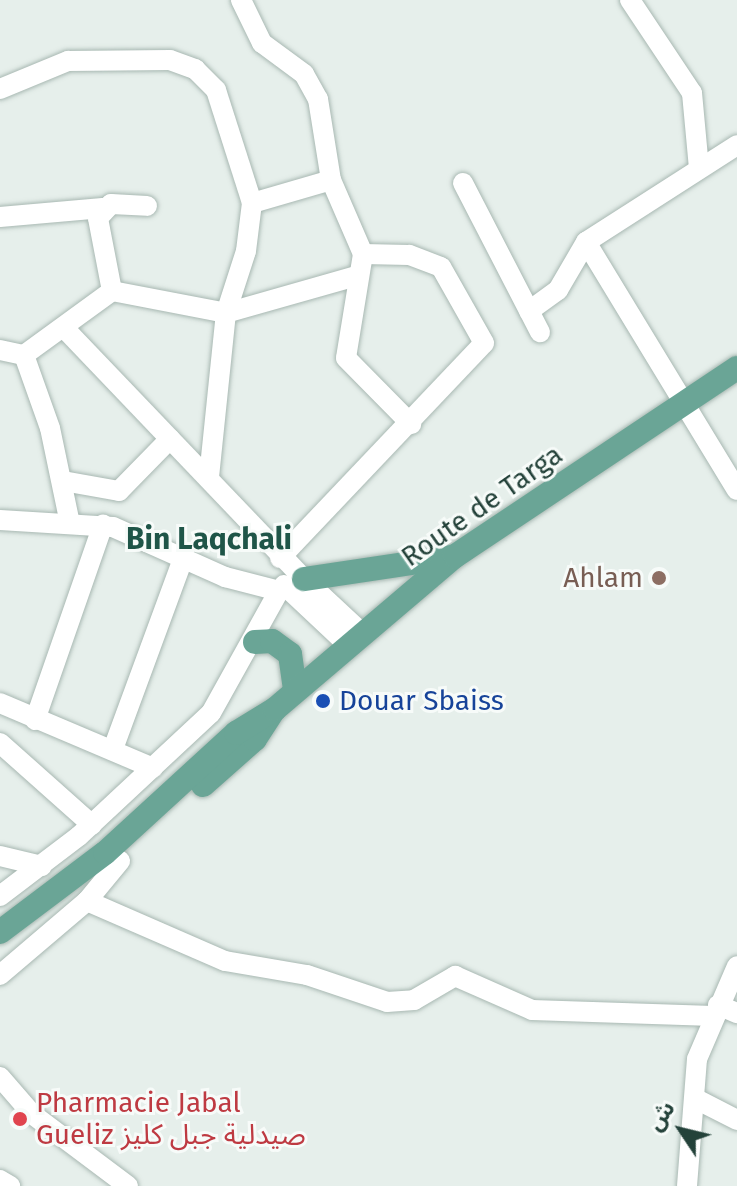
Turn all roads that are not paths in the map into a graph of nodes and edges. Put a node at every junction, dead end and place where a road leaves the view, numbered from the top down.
1 (241, 0) edge
2 (630, 0) edge
3 (0, 89) edge
4 (737, 145) edge
5 (699, 169) junction
6 (331, 180) junction
7 (463, 183) dead end
8 (252, 203) junction
9 (147, 206) dead end
10 (103, 208) junction
11 (0, 217) edge
12 (586, 242) junction
13 (363, 254) junction
14 (356, 276) junction
15 (112, 291) junction
16 (529, 311) junction
17 (226, 313) junction
18 (66, 330) junction
19 (540, 332) dead end
20 (0, 350) edge
21 (24, 355) junction
22 (737, 368) edge
23 (682, 405) junction
24 (411, 424) junction
25 (170, 439) junction
26 (209, 477) junction
27 (63, 481) junction
28 (737, 490) edge
29 (69, 519) junction
30 (0, 520) edge
31 (103, 525) junction
32 (455, 556) junction
33 (280, 558) junction
34 (183, 559) junction
35 (289, 585) junction
36 (355, 639) junction
37 (255, 642) junction
38 (295, 690) junction
39 (0, 703) edge
40 (275, 709) junction
41 (35, 720) junction
42 (0, 743) edge
43 (113, 749) junction
44 (153, 768) junction
45 (92, 825) junction
46 (0, 856) edge
47 (120, 861) junction
48 (42, 866) junction
49 (0, 896) edge
50 (87, 901) junction
51 (0, 932) edge
52 (0, 950) edge
53 (737, 966) edge
54 (0, 975) edge
55 (723, 1011) edge
56 (0, 1077) edge
57 (696, 1099) junction
58 (737, 1120) edge
59 (0, 1180) edge
60 (10, 1186) edge
61 (128, 1186) edge
62 (687, 1186) edge

1 - 6 street
2 - 5 street
3 - 8 street
4 - 5 street
5 - 12 street
6 - 8 street
6 - 13 street
7 - 16 street
8 - 17 street
9 - 10 street
10 - 11 street
10 - 15 street
12 - 16 street
12 - 23 street
13 - 14 street
13 - 24 street
14 - 17 street
14 - 24 street
15 - 17 street
15 - 18 street
16 - 19 street
17 - 26 street
18 - 21 street
18 - 25 street
20 - 21 street
21 - 27 street
22 - 23 main road, Route de Targa
23 - 28 street
23 - 32 main road, Route de Targa
24 - 33 street
25 - 26 street
25 - 27 street
26 - 33 street
27 - 29 street
29 - 30 street
29 - 31 street
31 - 34 street
31 - 41 street
32 - 35 main road
32 - 36 main road, Route de Targa
33 - 35 street
34 - 35 street
34 - 43 street
35 - 36 street
35 - 37 street
36 - 38 main road, Route de Targa
37 - 38 main road
37 - 44 street
38 - 40 main road, Route de Targa
39 - 41 street
40 - 47 main road, Route de Targa
40 - 51 main road, Route de Targa
41 - 43 street
42 - 45 street
43 - 44 street
44 - 45 street
45 - 48 street
46 - 48 street
47 - 50 street
47 - 52 main road, Route de Targa
48 - 49 street
50 - 54 street
50 - 55 street
53 - 55 street
55 - 57 street
56 - 61 street
57 - 58 street
57 - 62 street
59 - 60 street

